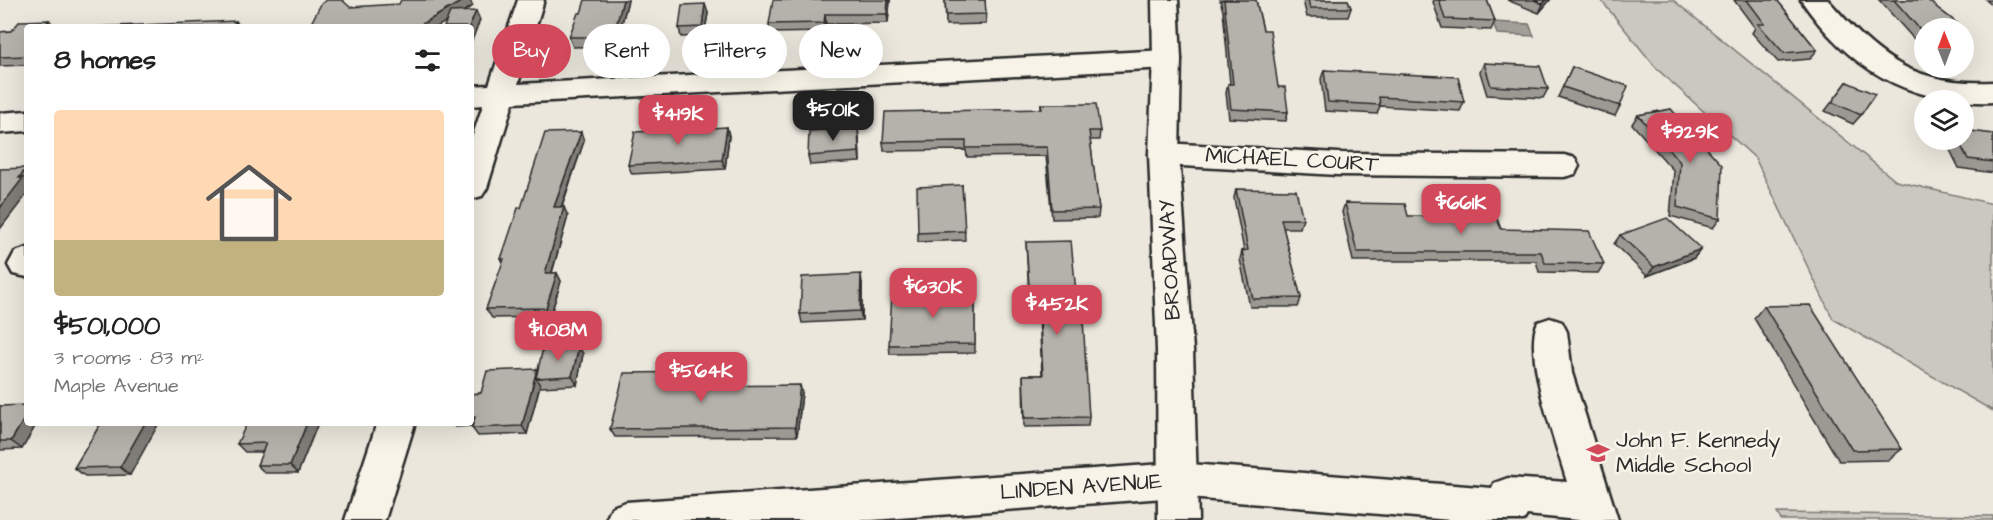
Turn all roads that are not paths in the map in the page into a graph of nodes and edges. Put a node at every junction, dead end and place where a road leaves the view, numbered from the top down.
1 (531, 0) edge
2 (1165, 0) edge
3 (1814, 0) edge
4 (1167, 58) junction
5 (1993, 92) edge
6 (501, 95) junction
7 (474, 96) edge
8 (24, 121) edge
9 (0, 123) edge
10 (1164, 154) junction
11 (1564, 166) dead end
12 (474, 179) edge
13 (1550, 332) dead end
14 (395, 426) edge
15 (1177, 480) junction
16 (1595, 511) edge
17 (365, 520) edge
18 (626, 520) edge
19 (1178, 520) edge

1 - 6 street
2 - 4 street, BROADWAY
3 - 5 street
4 - 6 street
4 - 10 street, BROADWAY
6 - 7 street
6 - 12 street
8 - 9 street
10 - 11 street, MICHAEL COURT
10 - 15 street, BROADWAY
13 - 16 street
14 - 17 street
15 - 16 street, LINDEN AVENUE
15 - 18 street, LINDEN AVENUE
15 - 19 street, BROADWAY

